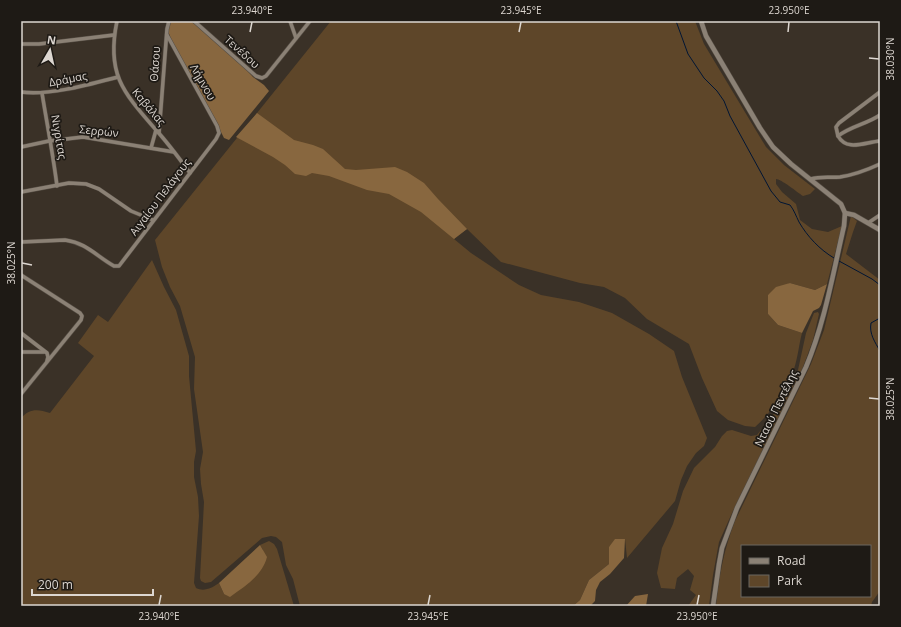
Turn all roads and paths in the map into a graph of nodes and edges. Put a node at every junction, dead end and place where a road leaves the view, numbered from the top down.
1 (117, 21) edge
2 (169, 21) edge
3 (194, 21) edge
4 (290, 21) edge
5 (310, 21) edge
6 (701, 21) edge
7 (114, 35) junction
8 (167, 35) junction
9 (296, 38) junction
10 (21, 44) edge
11 (118, 77) junction
12 (21, 92) edge
13 (42, 92) junction
14 (880, 92) edge
15 (880, 115) edge
16 (157, 131) junction
17 (838, 136) junction
18 (216, 139) joint
19 (49, 141) junction
20 (880, 141) edge
21 (21, 147) edge
22 (151, 148) junction
23 (174, 152) junction
24 (880, 164) edge
25 (190, 173) junction
26 (811, 179) junction
27 (57, 186) junction
28 (21, 192) edge
29 (845, 213) junction
30 (880, 215) edge
31 (153, 220) junction
32 (868, 223) junction
33 (880, 230) edge
34 (21, 242) edge
35 (21, 275) edge
36 (21, 333) edge
37 (21, 352) edge
38 (45, 352) junction
39 (46, 363) junction
40 (21, 394) edge
41 (713, 606) edge

1 - 7 street, Καβάλας
2 - 8 street, Θάσου
3 - 9 street, Τενέδου
4 - 9 street
5 - 9 street
6 - 26 street
7 - 10 street
7 - 11 street, Καβάλας
8 - 16 street, Θάσου
8 - 18 street, Λήμνου
11 - 13 street, Δράμας
11 - 16 street, Καβάλας
12 - 13 street, Δράμας
13 - 19 street, Νιγρίτας
14 - 17 street
15 - 17 street
16 - 22 street, Θάσου
16 - 23 street, Καβάλας
17 - 20 street
18 - 25 street, Αιγαίου Πελάγους
19 - 21 street, Σερρών
19 - 22 street, Σερρών
19 - 27 street, Νιγρίτας
22 - 23 street, Σερρών
23 - 25 street, Καβάλας
24 - 26 street
25 - 31 street, Αιγαίου Πελάγους
26 - 29 street
27 - 28 street
27 - 31 street
29 - 32 street
29 - 41 street, Νταού Πεντέλης
30 - 32 street
31 - 34 street, Αιγαίου Πελάγους
32 - 33 street
35 - 39 street
36 - 38 street
37 - 38 street
38 - 39 street
39 - 40 street

